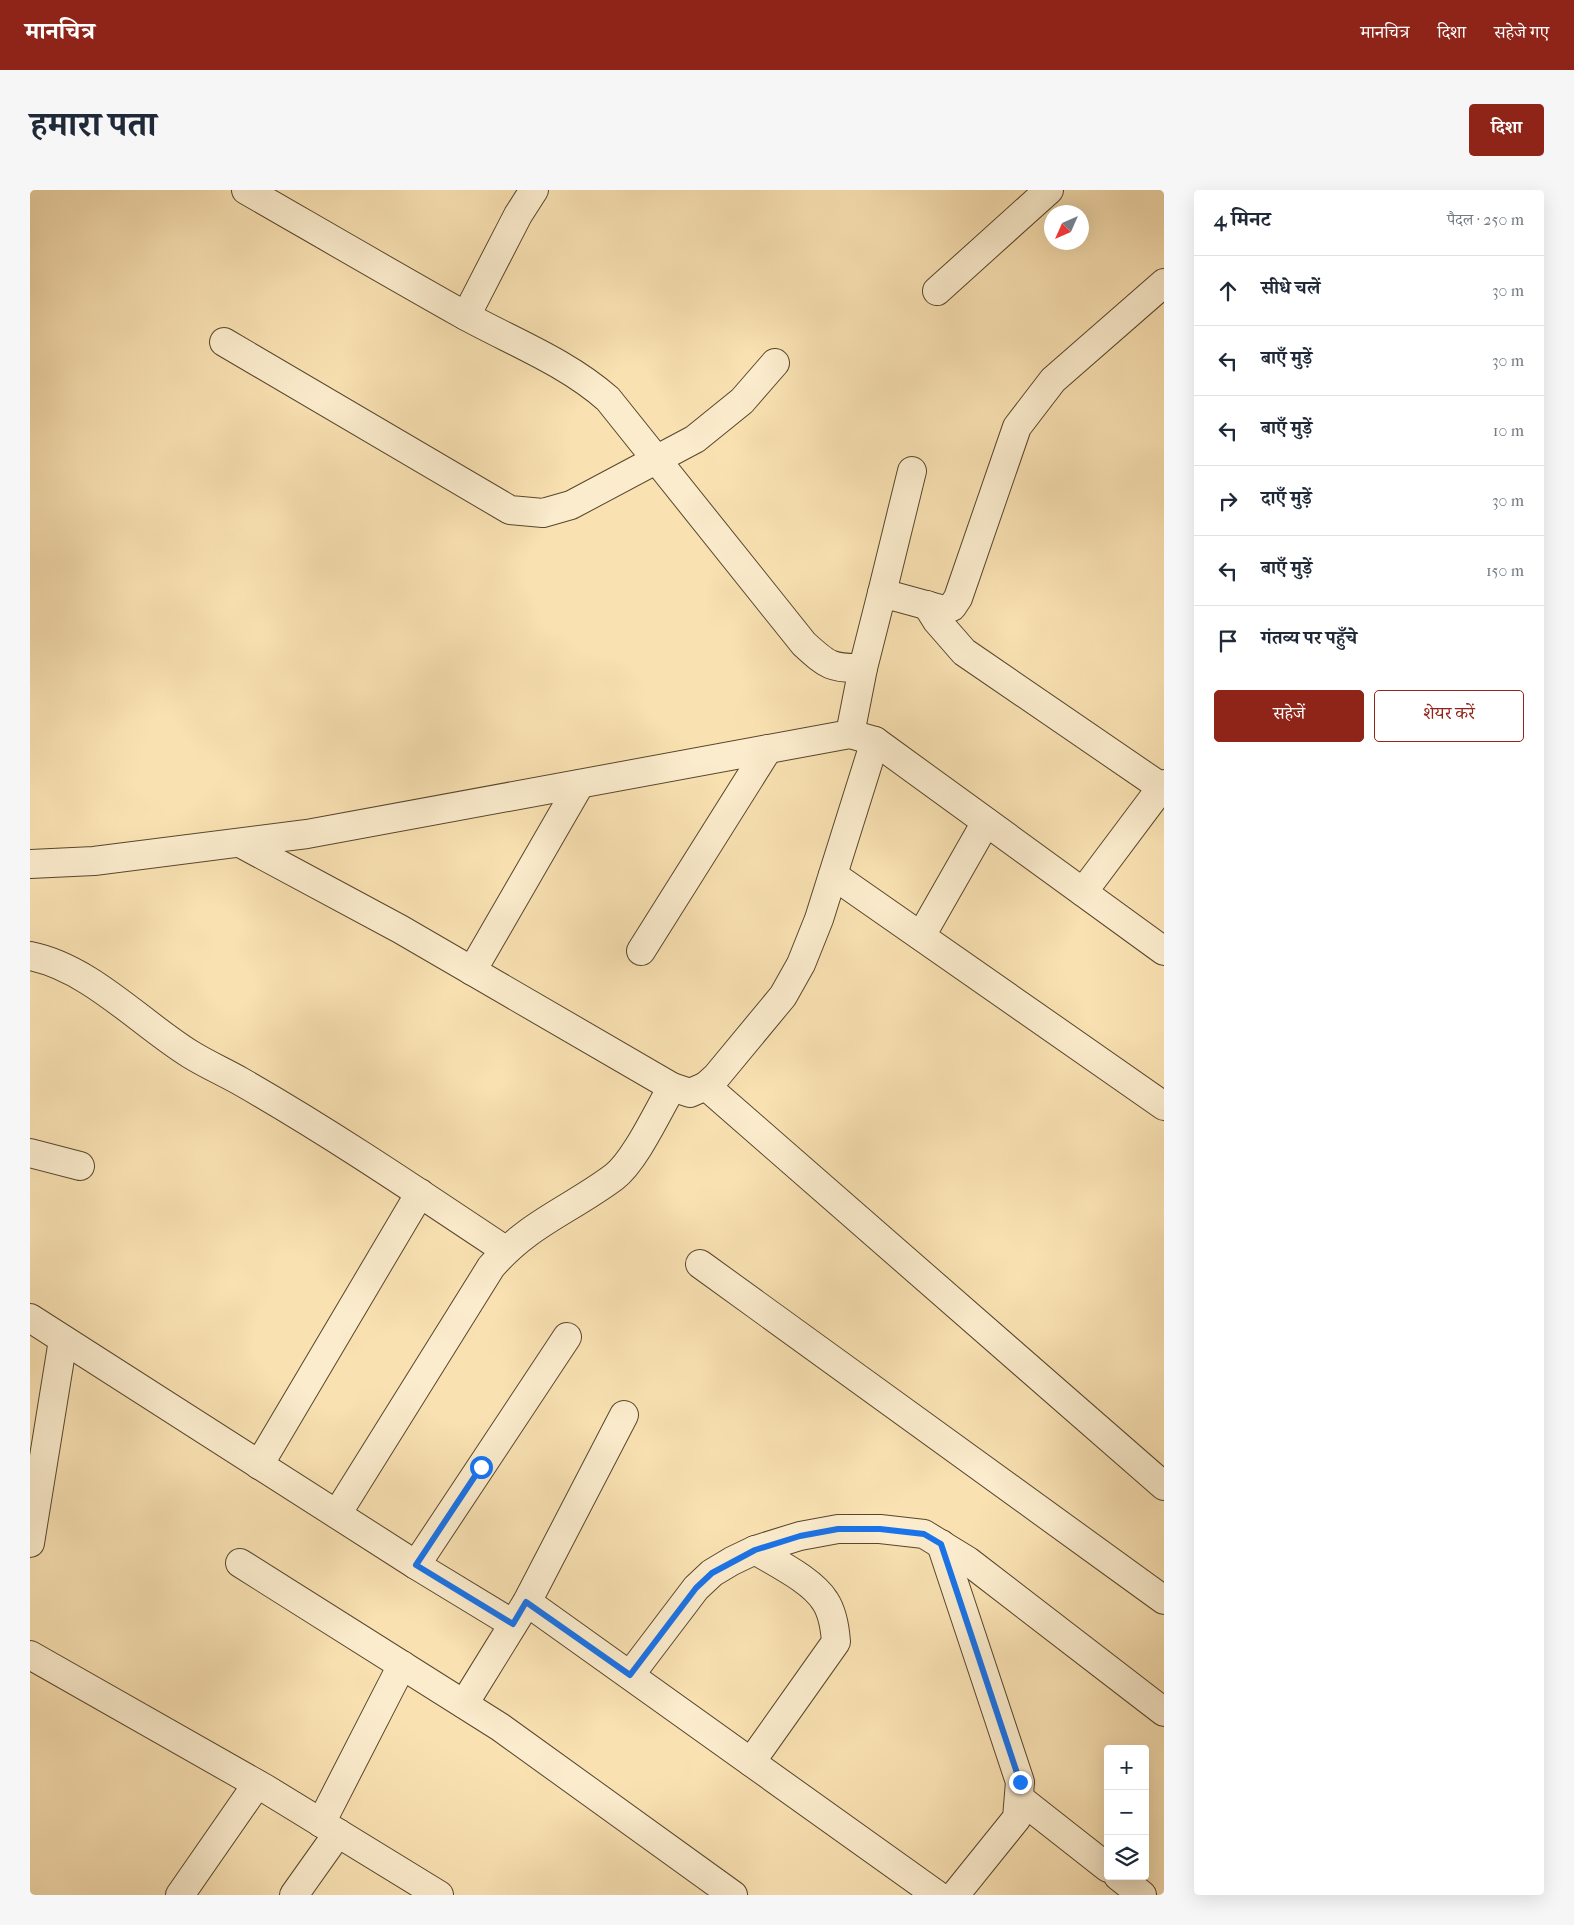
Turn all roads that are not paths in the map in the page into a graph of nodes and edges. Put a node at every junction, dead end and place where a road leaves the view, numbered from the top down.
1 (246, 190) edge
2 (534, 190) edge
3 (1049, 190) edge
4 (1164, 283) edge
5 (937, 292) dead end
6 (466, 316) junction
7 (224, 342) dead end
8 (776, 363) dead end
9 (656, 459) junction
10 (912, 471) dead end
11 (882, 593) junction
12 (927, 606) junction
13 (863, 668) junction
14 (862, 737) junction
15 (768, 749) junction
16 (580, 784) junction
17 (1163, 786) edge
18 (986, 822) junction
19 (240, 843) junction
20 (30, 864) edge
21 (833, 875) junction
22 (1082, 892) junction
23 (921, 936) junction
24 (641, 951) dead end
25 (1164, 951) edge
26 (30, 956) edge
27 (472, 971) junction
28 (706, 1086) junction
29 (672, 1087) junction
30 (1164, 1106) edge
31 (30, 1153) edge
32 (80, 1166) dead end
33 (420, 1193) junction
34 (505, 1250) junction
35 (700, 1264) dead end
36 (30, 1318) edge
37 (567, 1337) dead end
38 (63, 1340) junction
39 (624, 1415) dead end
40 (259, 1465) junction
41 (1164, 1486) edge
42 (336, 1514) junction
43 (30, 1543) edge
44 (941, 1544) junction
45 (755, 1550) junction
46 (240, 1563) dead end
47 (416, 1565) junction
48 (1164, 1600) edge
49 (520, 1613) junction
50 (30, 1655) edge
51 (402, 1665) junction
52 (630, 1675) junction
53 (464, 1704) junction
54 (1164, 1712) edge
55 (751, 1762) junction
56 (256, 1784) junction
57 (1019, 1798) junction
58 (330, 1828) junction
59 (1104, 1865) edge
60 (1123, 1880) edge
61 (180, 1895) edge
62 (294, 1895) edge
63 (439, 1895) edge
64 (733, 1895) edge
65 (937, 1895) edge
66 (955, 1895) edge
67 (1142, 1895) edge

1 - 6 street
2 - 6 street
3 - 5 street
4 - 12 street
6 - 9 street
7 - 9 street
8 - 9 street
9 - 13 street
10 - 11 street
11 - 12 street
11 - 13 street
12 - 17 street
13 - 14 street
14 - 15 street
14 - 18 street
14 - 21 street
15 - 16 street
15 - 24 street
16 - 19 street
16 - 27 street
17 - 22 street
18 - 22 street
18 - 23 street
19 - 20 street
19 - 27 street
21 - 23 street
21 - 28 street
22 - 25 street
23 - 30 street
26 - 33 street
27 - 29 street
28 - 29 street
28 - 41 street
29 - 34 street
31 - 32 street
33 - 34 street
33 - 40 street
34 - 42 street
35 - 48 street
36 - 38 street
37 - 47 street
38 - 40 street
38 - 43 street
39 - 49 street
40 - 42 street
42 - 47 street
44 - 45 street
44 - 54 street
44 - 57 street
45 - 52 street
45 - 55 street
46 - 51 street
47 - 49 street
49 - 52 street
49 - 53 street
50 - 56 street
51 - 53 street
51 - 58 street
52 - 55 street
53 - 64 street
55 - 65 street
56 - 58 street
56 - 61 street
57 - 59 street
57 - 66 street
58 - 62 street
58 - 63 street
60 - 67 street

